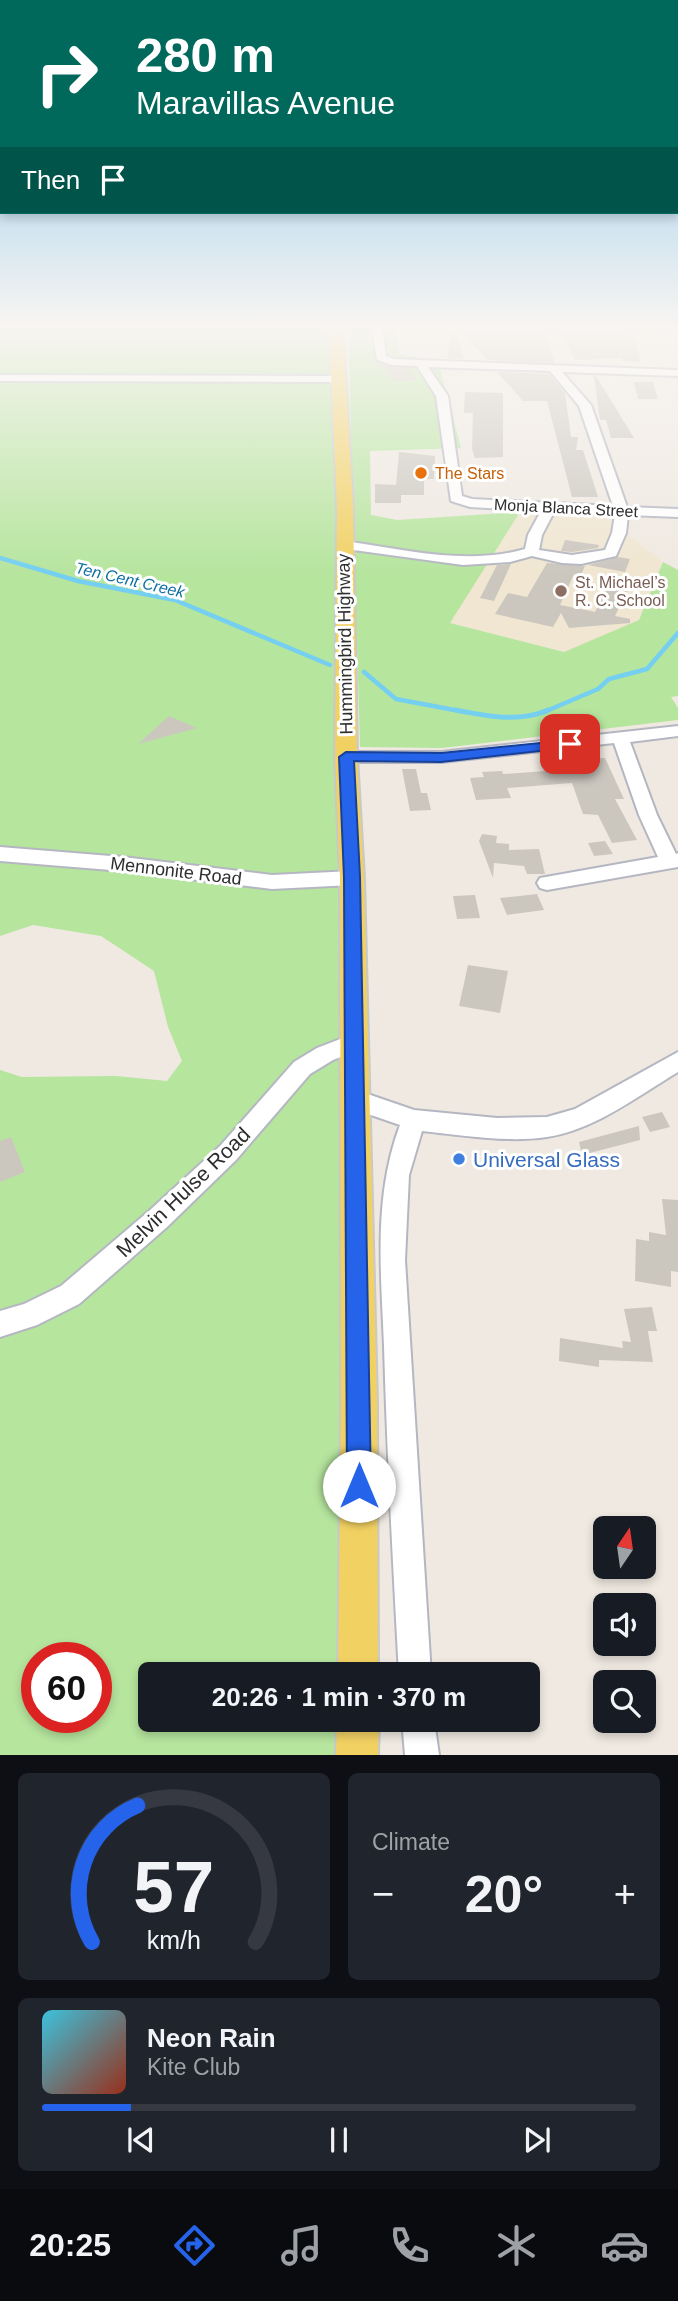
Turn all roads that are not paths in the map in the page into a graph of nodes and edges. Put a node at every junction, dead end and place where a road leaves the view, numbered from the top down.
1 (339, 410) edge
2 (444, 410) edge
3 (587, 410) edge
4 (550, 508) junction
5 (622, 512) junction
6 (678, 513) edge
7 (344, 545) junction
8 (533, 552) junction
9 (678, 732) edge
10 (621, 739) junction
11 (346, 757) junction
12 (0, 854) edge
13 (673, 860) edge
14 (352, 877) junction
15 (547, 883) dead end
16 (353, 1043) junction
17 (677, 1064) edge
18 (353, 1099) junction
19 (414, 1120) junction
20 (0, 1324) edge
21 (358, 1662) edge
22 (414, 1662) edge
23 (358, 1732) edge
24 (419, 1732) edge
25 (357, 1755) edge
26 (422, 1755) edge

1 - 7 main road, Hummingbird Highway
2 - 4 street, Monja Blanca Street
3 - 5 street
4 - 5 street, Monja Blanca Street
4 - 8 street
5 - 6 street, Monja Blanca Street
5 - 8 street
7 - 8 lane
7 - 11 main road, Hummingbird Highway
9 - 10 street
10 - 11 street
10 - 13 street
11 - 14 main road, Hummingbird Highway
12 - 14 street, Mennonite Road
13 - 15 street
14 - 16 main road, Hummingbird Highway
16 - 18 main road, Hummingbird Highway
16 - 20 street, Melvin Hulse Road
17 - 19 street
18 - 19 street
18 - 21 main road, Hummingbird Highway
19 - 22 street
23 - 25 main road
24 - 26 street

